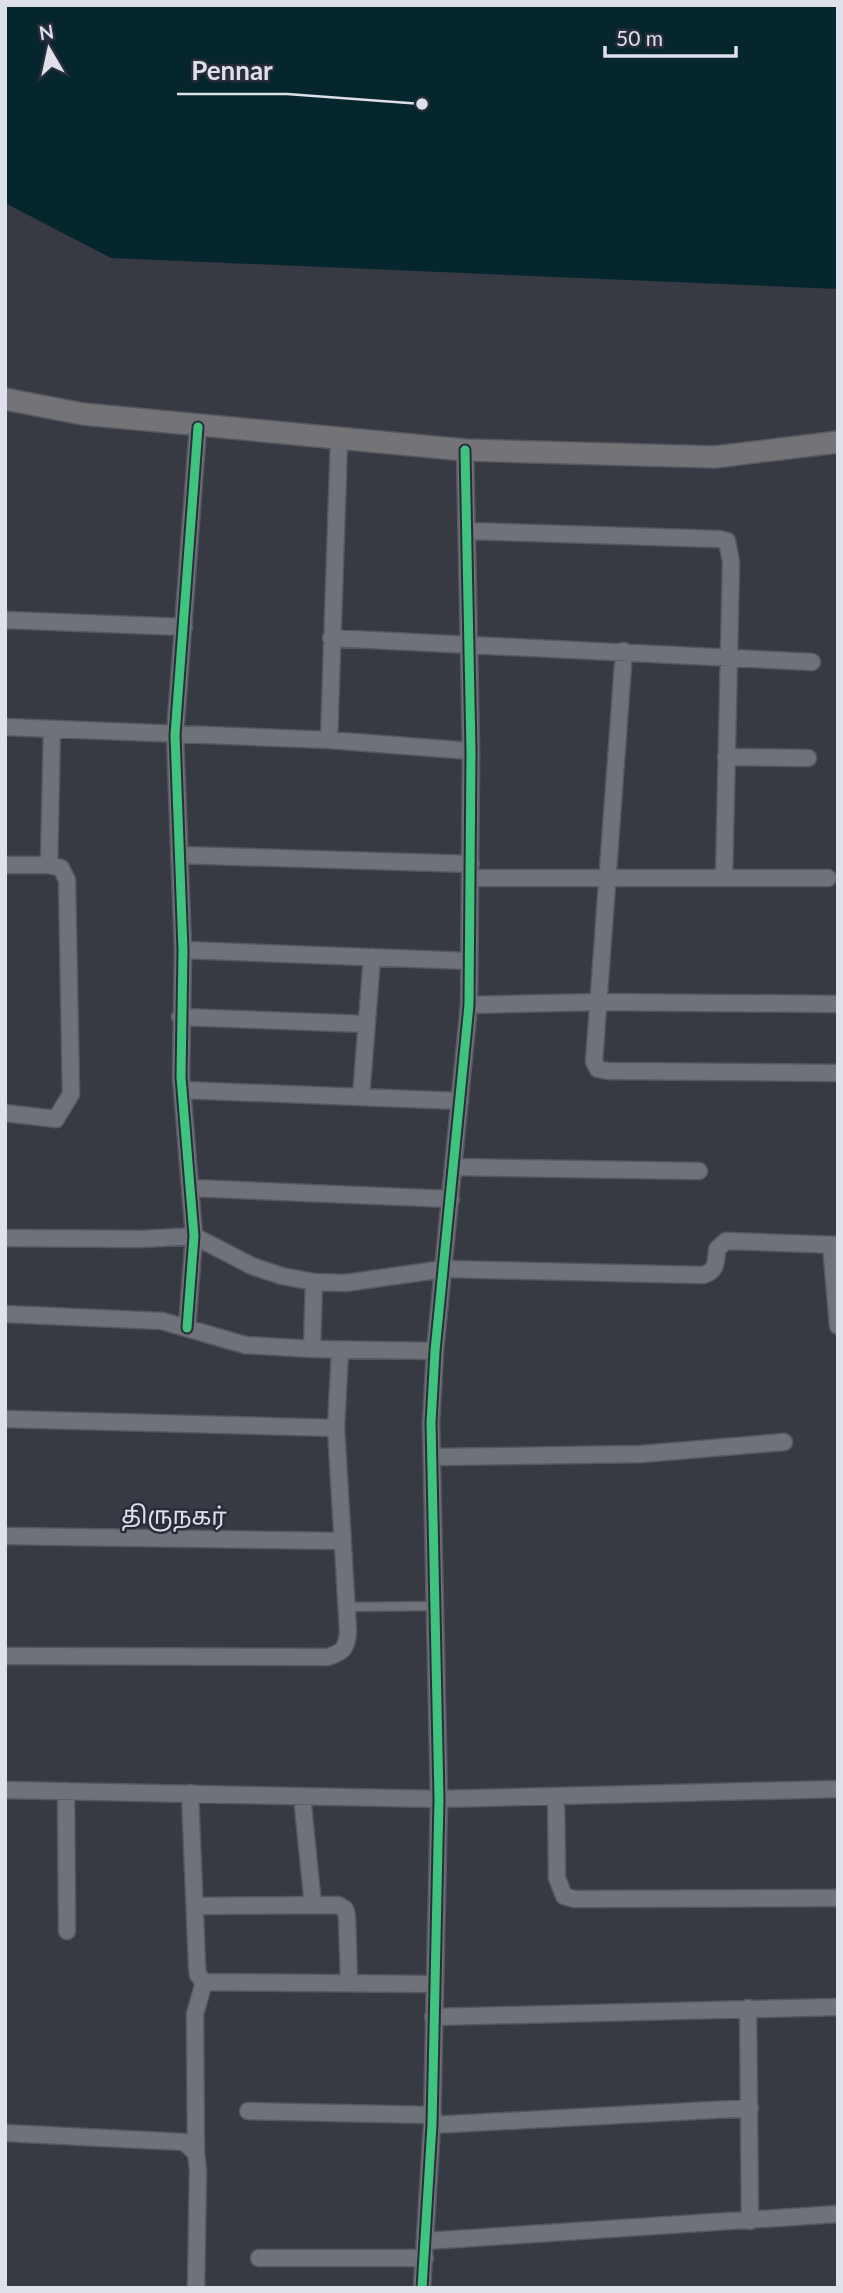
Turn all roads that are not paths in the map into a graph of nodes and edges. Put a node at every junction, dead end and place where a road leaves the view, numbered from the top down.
1 (5, 399) edge
2 (198, 427) junction
3 (339, 440) junction
4 (838, 442) edge
5 (465, 450) junction
6 (467, 531) junction
7 (5, 620) edge
8 (184, 628) junction
9 (331, 638) junction
10 (469, 644) junction
11 (624, 651) junction
12 (727, 657) junction
13 (812, 662) dead end
14 (5, 727) edge
15 (52, 729) junction
16 (174, 735) junction
17 (329, 740) junction
18 (471, 751) junction
19 (726, 757) junction
20 (808, 758) dead end
21 (179, 855) junction
22 (49, 864) junction
23 (5, 865) edge
24 (470, 871) junction
25 (608, 878) junction
26 (724, 878) junction
27 (828, 878) dead end
28 (183, 950) junction
29 (372, 957) junction
30 (469, 961) junction
31 (599, 1002) junction
32 (469, 1004) junction
33 (838, 1004) edge
34 (180, 1017) junction
35 (366, 1024) junction
36 (838, 1073) edge
37 (181, 1090) junction
38 (361, 1097) junction
39 (460, 1101) junction
40 (5, 1113) edge
41 (454, 1167) junction
42 (699, 1171) dead end
43 (191, 1188) junction
44 (451, 1199) junction
45 (194, 1236) junction
46 (5, 1238) edge
47 (834, 1245) edge
48 (444, 1269) junction
49 (314, 1282) junction
50 (5, 1314) edge
51 (838, 1326) edge
52 (187, 1328) junction
53 (312, 1349) junction
54 (340, 1350) junction
55 (435, 1351) junction
56 (5, 1419) edge
57 (336, 1428) junction
58 (783, 1442) dead end
59 (432, 1457) junction
60 (5, 1536) edge
61 (343, 1541) junction
62 (434, 1606) junction
63 (346, 1607) junction
64 (5, 1656) edge
65 (838, 1789) edge
66 (5, 1790) edge
67 (66, 1791) junction
68 (190, 1794) junction
69 (302, 1796) junction
70 (556, 1796) junction
71 (439, 1799) junction
72 (838, 1898) edge
73 (313, 1905) junction
74 (195, 1906) junction
75 (66, 1931) dead end
76 (204, 1982) junction
77 (349, 1983) junction
78 (434, 1984) junction
79 (838, 2007) edge
80 (748, 2008) junction
81 (433, 2017) junction
82 (750, 2108) junction
83 (248, 2111) dead end
84 (433, 2120) junction
85 (5, 2133) edge
86 (196, 2153) junction
87 (838, 2214) edge
88 (750, 2221) junction
89 (426, 2241) junction
90 (425, 2258) junction
91 (258, 2259) dead end
92 (196, 2288) edge
93 (422, 2288) edge

1 - 2 main road
2 - 3 main road
2 - 8 street
3 - 5 main road
3 - 9 street
4 - 5 main road
5 - 6 street
6 - 10 street
6 - 12 street
7 - 8 street
8 - 16 street
9 - 10 street
9 - 17 street
10 - 11 street
10 - 18 street
11 - 12 street
11 - 25 street
12 - 13 street
12 - 19 street
14 - 15 street
15 - 16 street
15 - 22 street
16 - 17 street
16 - 21 street
17 - 18 street
18 - 24 street
19 - 20 street
19 - 26 street
21 - 24 street
21 - 28 street
22 - 23 street
22 - 40 street
24 - 25 street
24 - 30 street
25 - 26 street
25 - 31 street
26 - 27 street
28 - 29 street
28 - 34 street
29 - 30 street
29 - 35 street
30 - 32 street
31 - 32 street
31 - 33 street
31 - 36 street
32 - 39 street
34 - 35 street
34 - 37 street
35 - 38 street
37 - 38 street
37 - 43 street
38 - 39 street
39 - 41 street
41 - 42 street
41 - 44 street
43 - 44 street
43 - 45 street
44 - 48 street
45 - 46 street
45 - 49 street
45 - 52 street
47 - 48 street
47 - 51 street
48 - 49 street
48 - 55 street
49 - 53 street
50 - 52 street
52 - 53 street
53 - 54 street
54 - 55 street
54 - 57 street
55 - 59 street
56 - 57 street
57 - 61 street
58 - 59 street
59 - 62 street
60 - 61 street, திருநகர்
61 - 63 street
62 - 63 lane
62 - 71 street
63 - 64 street
65 - 70 street
66 - 67 street
67 - 68 street
67 - 75 street
68 - 69 street
68 - 74 street
69 - 71 street
69 - 73 street
70 - 71 street
70 - 72 street
71 - 78 street
73 - 74 street
73 - 77 street
74 - 76 street
76 - 77 street
76 - 86 street
77 - 78 street
78 - 81 street
79 - 80 street
80 - 81 street
80 - 82 street
81 - 84 street
82 - 84 street
82 - 88 street
83 - 84 street
84 - 89 street
85 - 86 street
86 - 92 street
87 - 88 street
88 - 89 street
89 - 90 street
90 - 91 street
90 - 93 street

